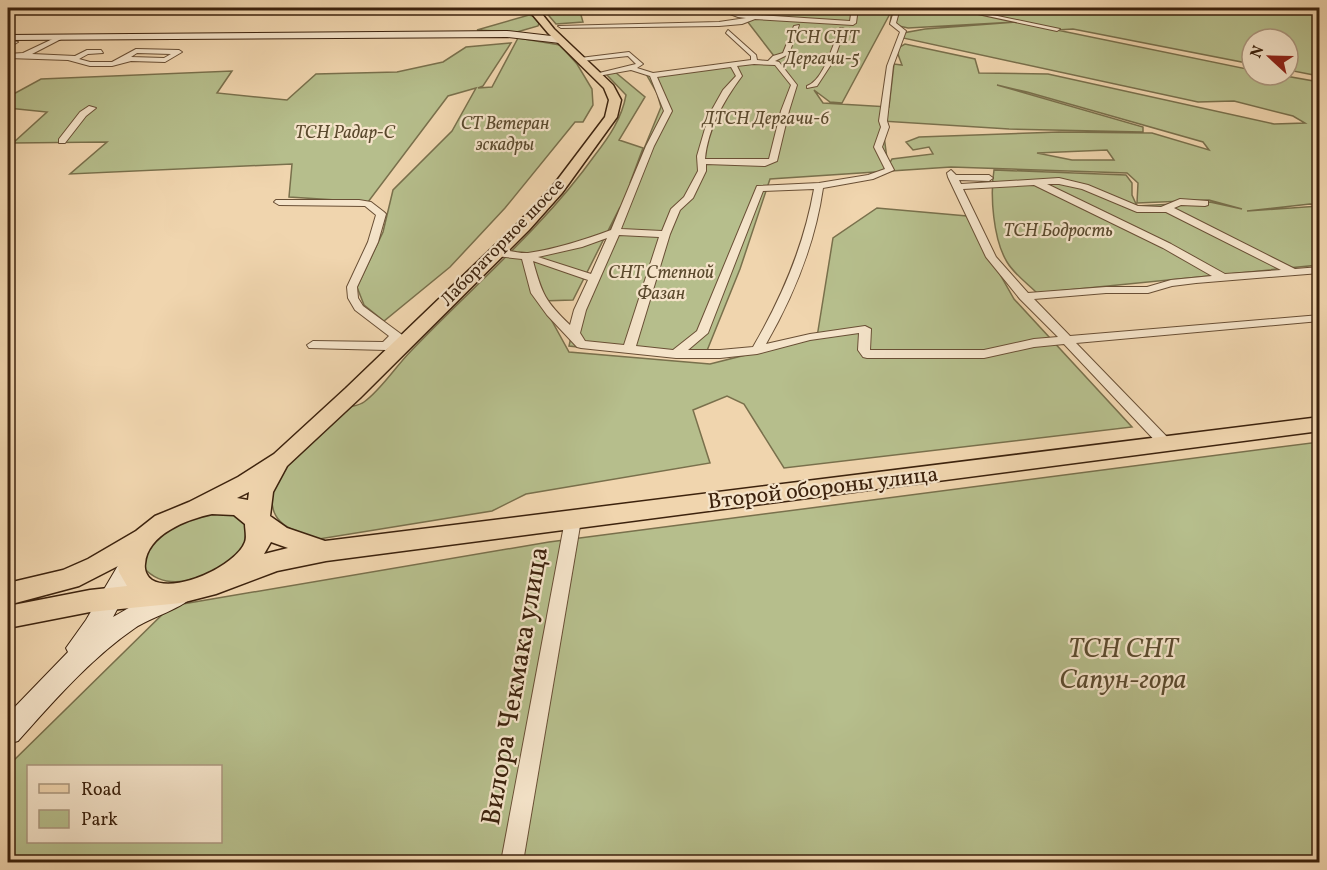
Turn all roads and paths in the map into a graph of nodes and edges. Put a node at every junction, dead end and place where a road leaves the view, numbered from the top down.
1 (537, 8) edge
2 (716, 8) edge
3 (763, 8) edge
4 (855, 8) edge
5 (897, 8) edge
6 (953, 8) edge
7 (967, 9) edge
8 (756, 17) junction
9 (797, 26) dead end
10 (842, 29) dead end
11 (1057, 29) dead end
12 (550, 31) junction
13 (728, 32) dead end
14 (527, 34) junction
15 (59, 38) junction
16 (11, 40) edge
17 (8, 46) edge
18 (64, 51) dead end
19 (87, 52) junction
20 (101, 52) dead end
21 (24, 55) junction
22 (8, 56) edge
23 (68, 58) junction
24 (582, 59) junction
25 (122, 61) junction
26 (771, 61) junction
27 (754, 62) junction
28 (734, 66) junction
29 (631, 68) junction
30 (598, 74) junction
31 (653, 75) junction
32 (809, 87) dead end
33 (92, 108) dead end
34 (62, 141) dead end
35 (701, 161) junction
36 (989, 178) dead end
37 (954, 179) junction
38 (1035, 182) junction
39 (819, 186) junction
40 (279, 202) dead end
41 (1205, 203) dead end
42 (1166, 208) junction
43 (615, 232) junction
44 (665, 234) junction
45 (496, 253) junction
46 (526, 256) junction
47 (1320, 270) edge
48 (1293, 272) junction
49 (1222, 277) junction
50 (594, 278) junction
51 (1024, 297) junction
52 (1320, 318) edge
53 (577, 338) junction
54 (400, 339) junction
55 (1069, 341) junction
56 (314, 345) dead end
57 (629, 350) junction
58 (757, 350) junction
59 (675, 354) junction
60 (1320, 424) edge
61 (1166, 444) junction
62 (282, 459) junction
63 (198, 507) junction
64 (257, 520) junction
65 (573, 520) junction
66 (146, 536) junction
67 (326, 551) junction
68 (131, 563) junction
69 (225, 578) junction
70 (19, 591) edge
71 (187, 592) junction
72 (158, 594) junction
73 (112, 598) junction
74 (61, 606) junction
75 (8, 616) edge
76 (80, 646) junction
77 (65, 672) junction
78 (8, 732) edge
79 (512, 862) edge

1 - 12 main road, Лабораторное шоссе
2 - 8 street
3 - 8 street
4 - 8 street
5 - 39 street
6 - 7 street
7 - 11 street
8 - 12 street
9 - 26 street
10 - 32 street
12 - 14 main road
12 - 14 main road
12 - 14 main road
12 - 24 main road, Лабораторное шоссе
13 - 27 street
14 - 15 main road
15 - 16 main road
15 - 21 street
16 - 17 street
18 - 19 street
19 - 20 street
19 - 23 street
21 - 22 street
21 - 23 street
23 - 25 street
24 - 29 street
24 - 30 main road, Лабораторное шоссе
25 - 25 street
26 - 27 street
26 - 35 street
27 - 28 street
28 - 31 street
28 - 35 street
29 - 30 street
29 - 31 street
30 - 45 main road, Лабораторное шоссе
31 - 43 street
33 - 34 street
35 - 44 street
36 - 37 street
37 - 38 street
37 - 51 street
38 - 42 street
38 - 49 street
39 - 58 street
39 - 59 street
40 - 54 street
41 - 42 street
42 - 48 street
43 - 44 street
43 - 46 street
43 - 50 street
44 - 57 street
45 - 46 street
45 - 54 main road, Лабораторное шоссе
46 - 50 street
46 - 53 street
47 - 48 street
48 - 49 street
49 - 51 street
50 - 53 street
51 - 55 street
52 - 55 street
53 - 57 street
54 - 56 street
54 - 62 main road, Лабораторное шоссе
55 - 58 street
55 - 61 street
57 - 59 street
58 - 59 street
60 - 61 main road, Второй обороны улица
61 - 65 main road, Второй обороны улица
62 - 63 main road, Лабораторное шоссе
62 - 64 main road, Лабораторное шоссе
63 - 64 main road
63 - 66 main road
64 - 67 main road
64 - 69 main road
65 - 67 main road, Второй обороны улица
65 - 79 street, Вилора Чекмака улица
66 - 68 main road
66 - 70 main road
67 - 69 main road, Второй обороны улица
68 - 72 main road
68 - 73 main road
69 - 71 main road
71 - 72 main road
71 - 77 main road
72 - 73 main road
73 - 74 main road
73 - 76 main road
74 - 75 main road
74 - 76 main road
76 - 77 main road
77 - 78 main road

